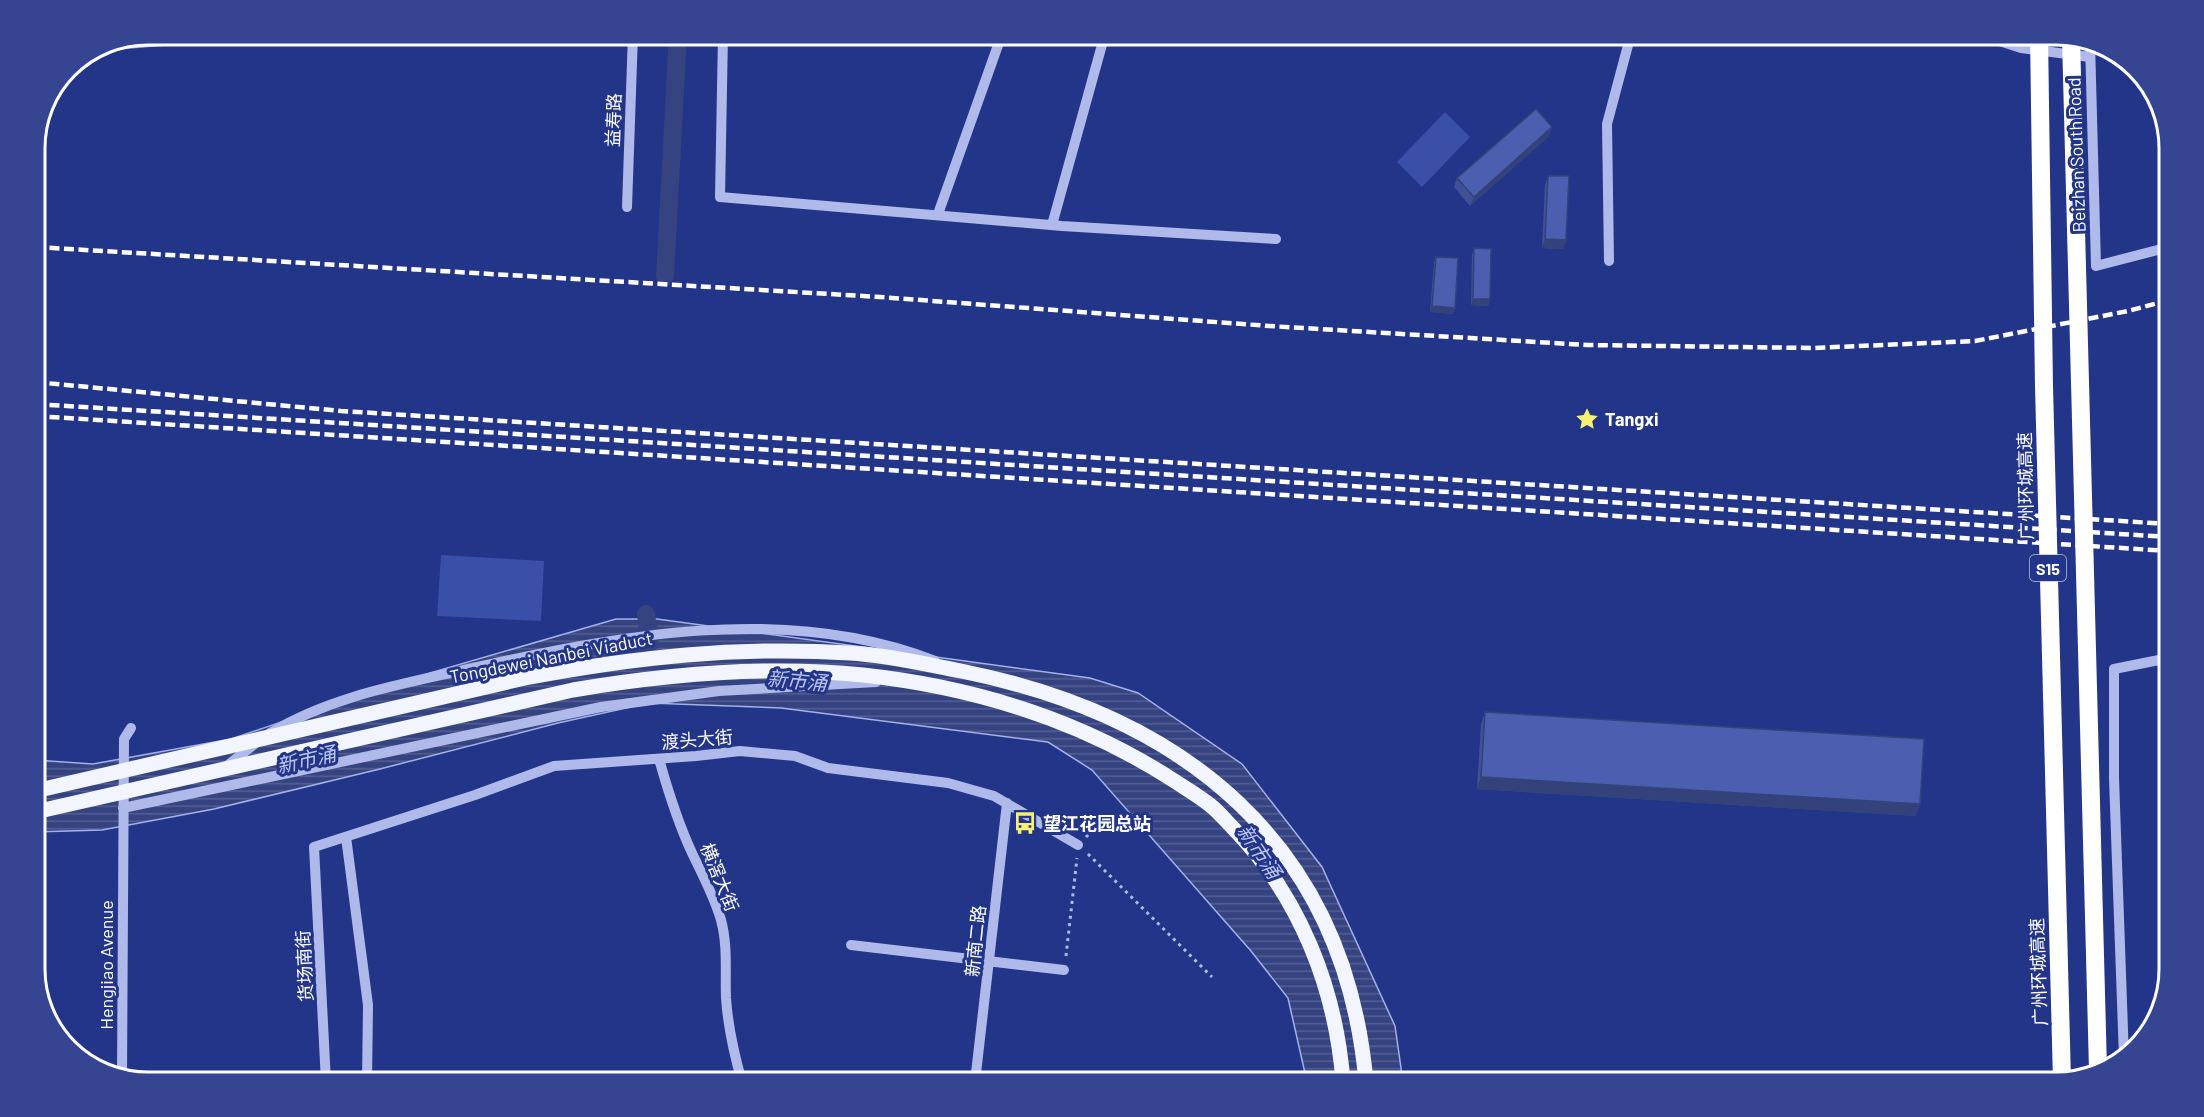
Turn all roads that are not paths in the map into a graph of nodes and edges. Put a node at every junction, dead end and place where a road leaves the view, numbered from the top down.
1 (633, 45) edge
2 (723, 45) edge
3 (998, 45) edge
4 (1102, 45) edge
5 (1628, 45) edge
6 (2012, 45) edge
7 (2039, 45) edge
8 (2071, 47) edge
9 (2090, 50) edge
10 (2090, 57) junction
11 (627, 207) dead end
12 (938, 214) junction
13 (1052, 225) junction
14 (1276, 240) dead end
15 (2159, 250) edge
16 (1609, 261) dead end
17 (2159, 660) edge
18 (963, 672) junction
19 (903, 681) junction
20 (131, 728) dead end
21 (659, 759) junction
22 (45, 789) edge
23 (123, 802) junction
24 (1007, 803) junction
25 (45, 810) edge
26 (346, 837) junction
27 (1078, 845) road end
28 (314, 847) joint
29 (851, 945) dead end
30 (989, 961) junction
31 (1064, 970) road end
32 (2124, 1047) edge
33 (2098, 1063) edge
34 (122, 1069) edge
35 (325, 1072) edge
36 (367, 1072) edge
37 (739, 1072) edge
38 (976, 1072) edge
39 (1342, 1072) edge
40 (1364, 1072) edge
41 (2062, 1072) edge

1 - 11 street, 益寿路
2 - 12 street
3 - 12 street
4 - 13 street
5 - 16 street
6 - 10 street
7 - 41 highway, 广州环城高速 / S15, bridge
8 - 33 highway, S15, bridge
9 - 10 street, Beizhan South Road
10 - 15 street, Beizhan South Road
12 - 13 street
13 - 14 street
17 - 32 street
18 - 22 main road, Tongdewei Nanbei Viaduct, bridge
18 - 23 street, bridge
18 - 40 main road, Tongdewei Nanbei Viaduct, bridge
19 - 23 street, bridge
19 - 25 main road, Tongdewei Nanbei Viaduct, bridge
19 - 39 main road, Tongdewei Nanbei Viaduct, bridge
20 - 23 street, Hengjiao Avenue, bridge
21 - 24 street, 渡头大街
21 - 26 street, 渡头大街
21 - 37 street, 横滘大街
23 - 34 street, Hengjiao Avenue
24 - 27 street, 渡头大街
24 - 30 street, 新南二路
26 - 28 street, 渡头大街
26 - 36 street
28 - 35 street, 货场南街
29 - 30 street
30 - 31 street
30 - 38 street, 新南二路

